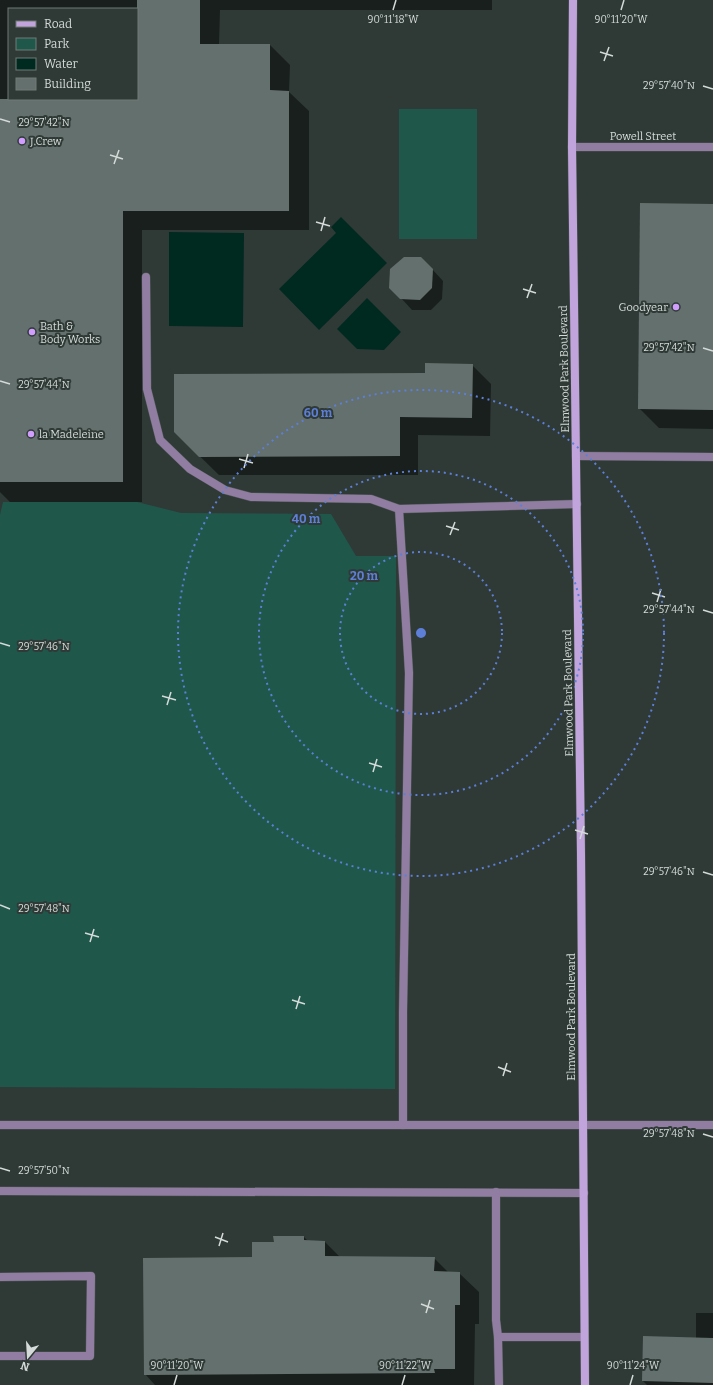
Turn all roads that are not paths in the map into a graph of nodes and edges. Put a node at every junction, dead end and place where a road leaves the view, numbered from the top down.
1 (573, 0) edge
2 (572, 147) junction
3 (713, 147) edge
4 (146, 277) dead end
5 (576, 456) junction
6 (713, 456) edge
7 (577, 504) junction
8 (399, 509) junction
9 (0, 1125) edge
10 (403, 1125) junction
11 (583, 1125) junction
12 (713, 1125) edge
13 (0, 1191) edge
14 (496, 1192) junction
15 (584, 1193) junction
16 (0, 1277) edge
17 (498, 1337) junction
18 (584, 1337) junction
19 (0, 1356) edge
20 (499, 1385) edge
21 (584, 1385) edge

1 - 2 street, Elmwood Park Boulevard
2 - 3 street, Powell Street
2 - 5 street, Elmwood Park Boulevard
4 - 8 street
5 - 6 street
5 - 7 street, Elmwood Park Boulevard
7 - 8 street
7 - 11 street, Elmwood Park Boulevard
8 - 10 street
9 - 10 street
10 - 11 street
11 - 12 street
11 - 15 street, Elmwood Park Boulevard
13 - 14 street
14 - 15 street
14 - 17 street
15 - 18 street, Elmwood Park Boulevard
16 - 19 street
17 - 18 street
17 - 20 street
18 - 21 street, Elmwood Park Boulevard

